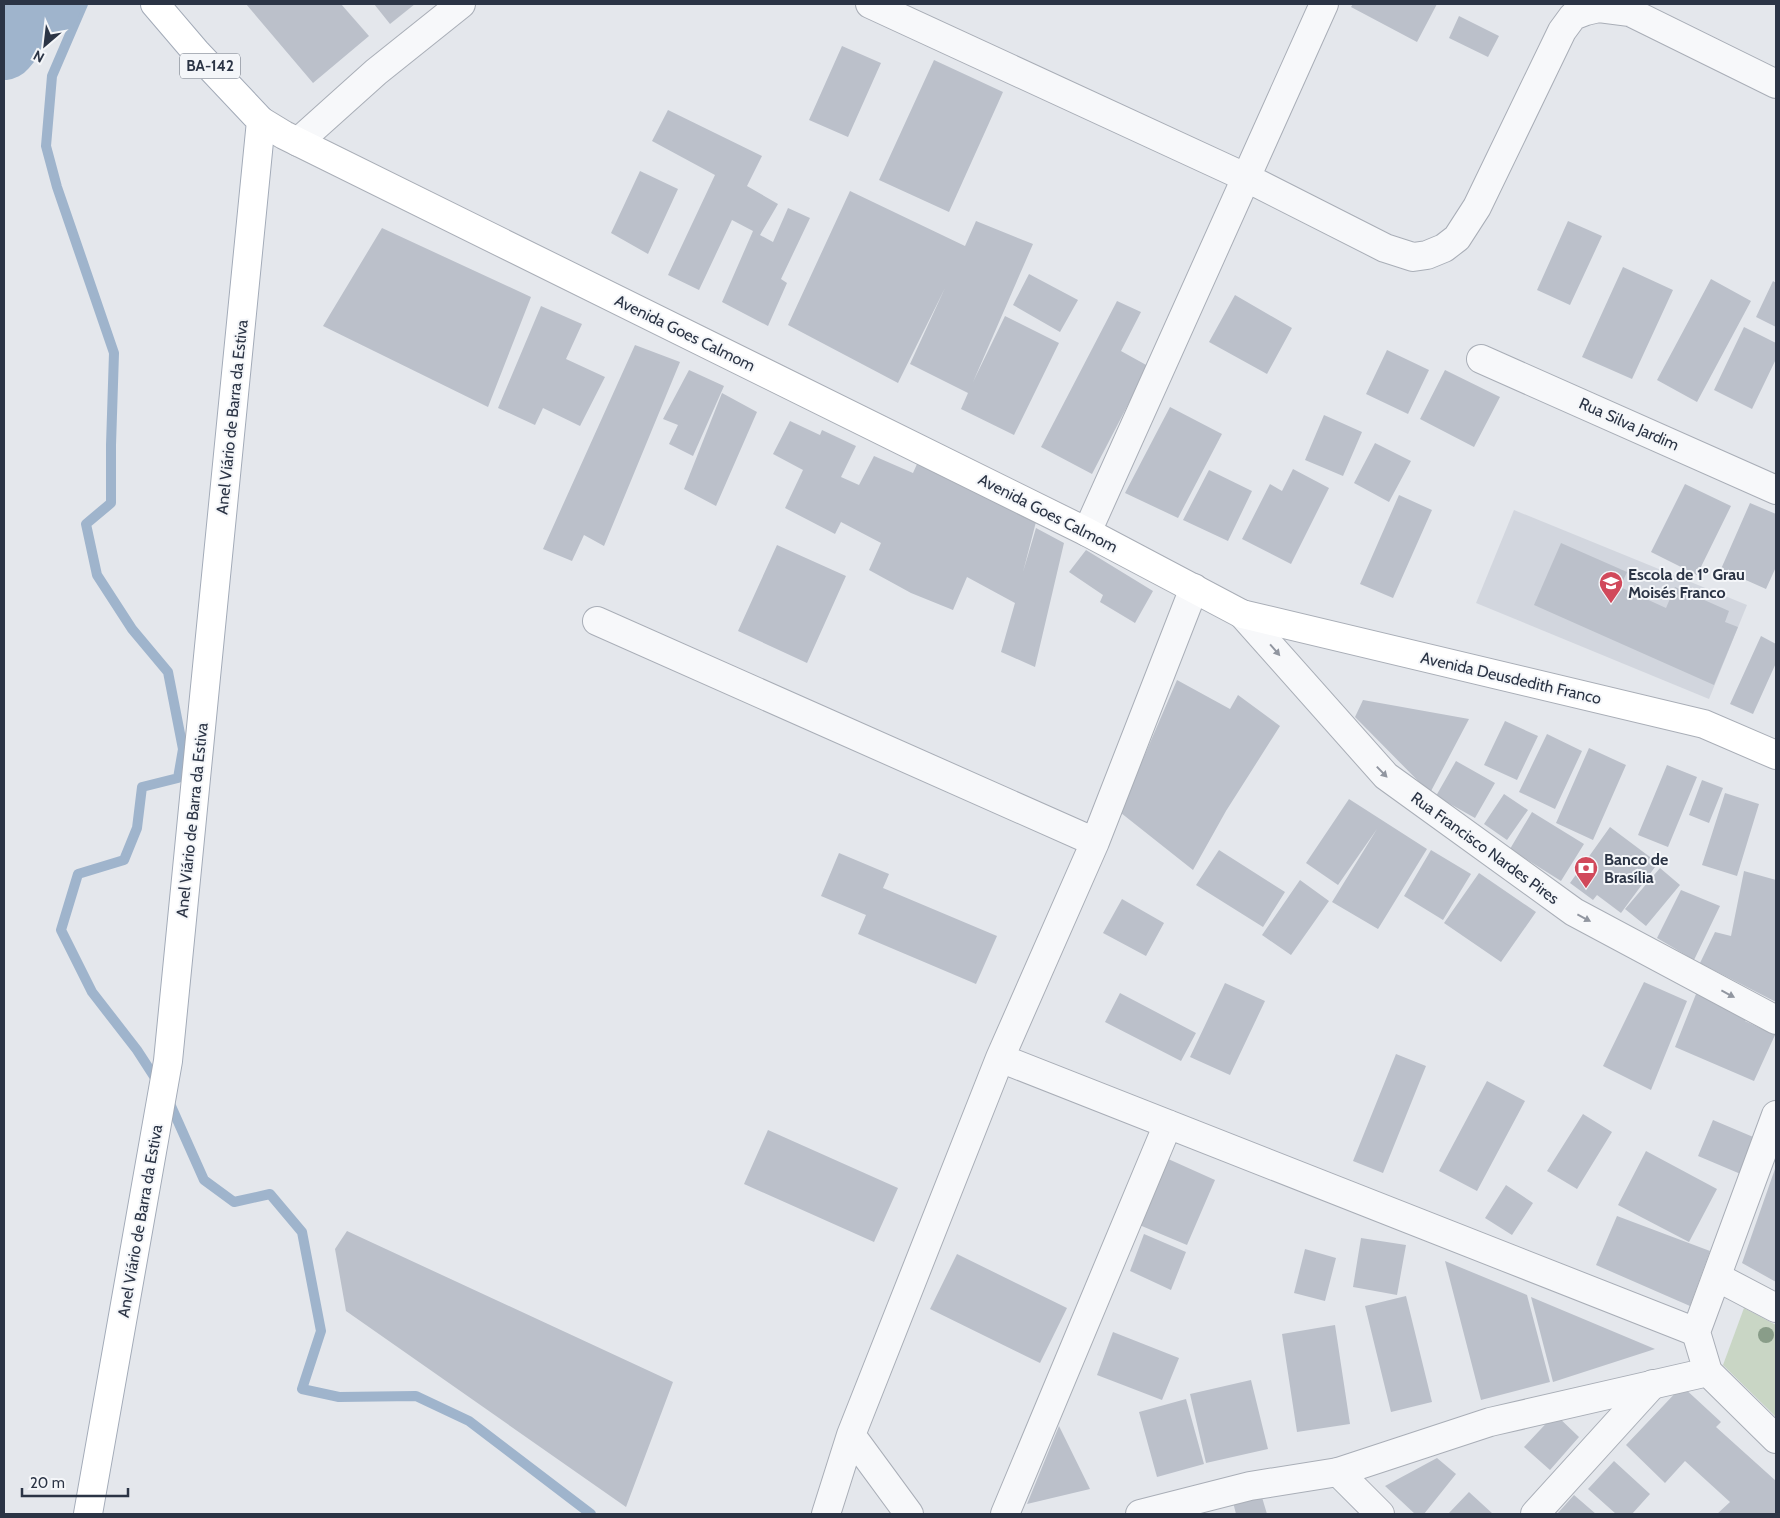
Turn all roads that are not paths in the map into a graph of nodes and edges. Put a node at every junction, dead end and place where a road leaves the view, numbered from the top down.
1 (461, 4) edge
2 (870, 4) edge
3 (1324, 4) edge
4 (158, 7) edge
5 (1776, 84) edge
6 (262, 121) junction
7 (298, 142) junction
8 (1245, 177) junction
9 (1481, 359) dead end
10 (1776, 490) edge
11 (1087, 532) junction
12 (1194, 588) junction
13 (1242, 614) junction
14 (597, 621) dead end
15 (1776, 755) edge
16 (1095, 842) junction
17 (1776, 1020) edge
18 (1000, 1058) junction
19 (1776, 1115) edge
20 (1168, 1124) junction
21 (1717, 1277) junction
22 (1776, 1308) edge
23 (1696, 1332) junction
24 (1708, 1372) junction
25 (1653, 1384) junction
26 (851, 1435) junction
27 (1776, 1439) edge
28 (1338, 1472) junction
29 (88, 1514) edge
30 (826, 1514) edge
31 (909, 1514) edge
32 (1005, 1514) edge
33 (1140, 1514) edge
34 (1380, 1514) edge
35 (1535, 1514) edge

1 - 7 street
2 - 8 street
3 - 8 street
4 - 6 main road, Avenida Goes Calmom / BA-142
5 - 8 street
6 - 7 main road, Avenida Goes Calmom / BA-142
6 - 29 main road, Anel Viário de Barra da Estiva
7 - 11 main road, Avenida Goes Calmom / BA-142
8 - 11 street
9 - 10 street, Rua Silva Jardim
11 - 12 main road, Avenida Goes Calmom / BA-142
12 - 13 main road, Avenida Goes Calmom / BA-142
12 - 16 street
13 - 15 main road, Avenida Deusdedith Franco / BA-142
13 -> 17 street, Rua Francisco Nardes Pires
14 - 16 street
16 - 18 street
18 - 20 street
18 - 26 street
19 - 21 street
20 - 23 street
20 - 32 street
21 - 22 street
21 - 23 street
23 - 24 street
24 - 25 street
24 - 27 street
25 - 28 street
25 - 35 street
26 - 30 street
26 - 31 street
28 - 33 street
28 - 34 street

